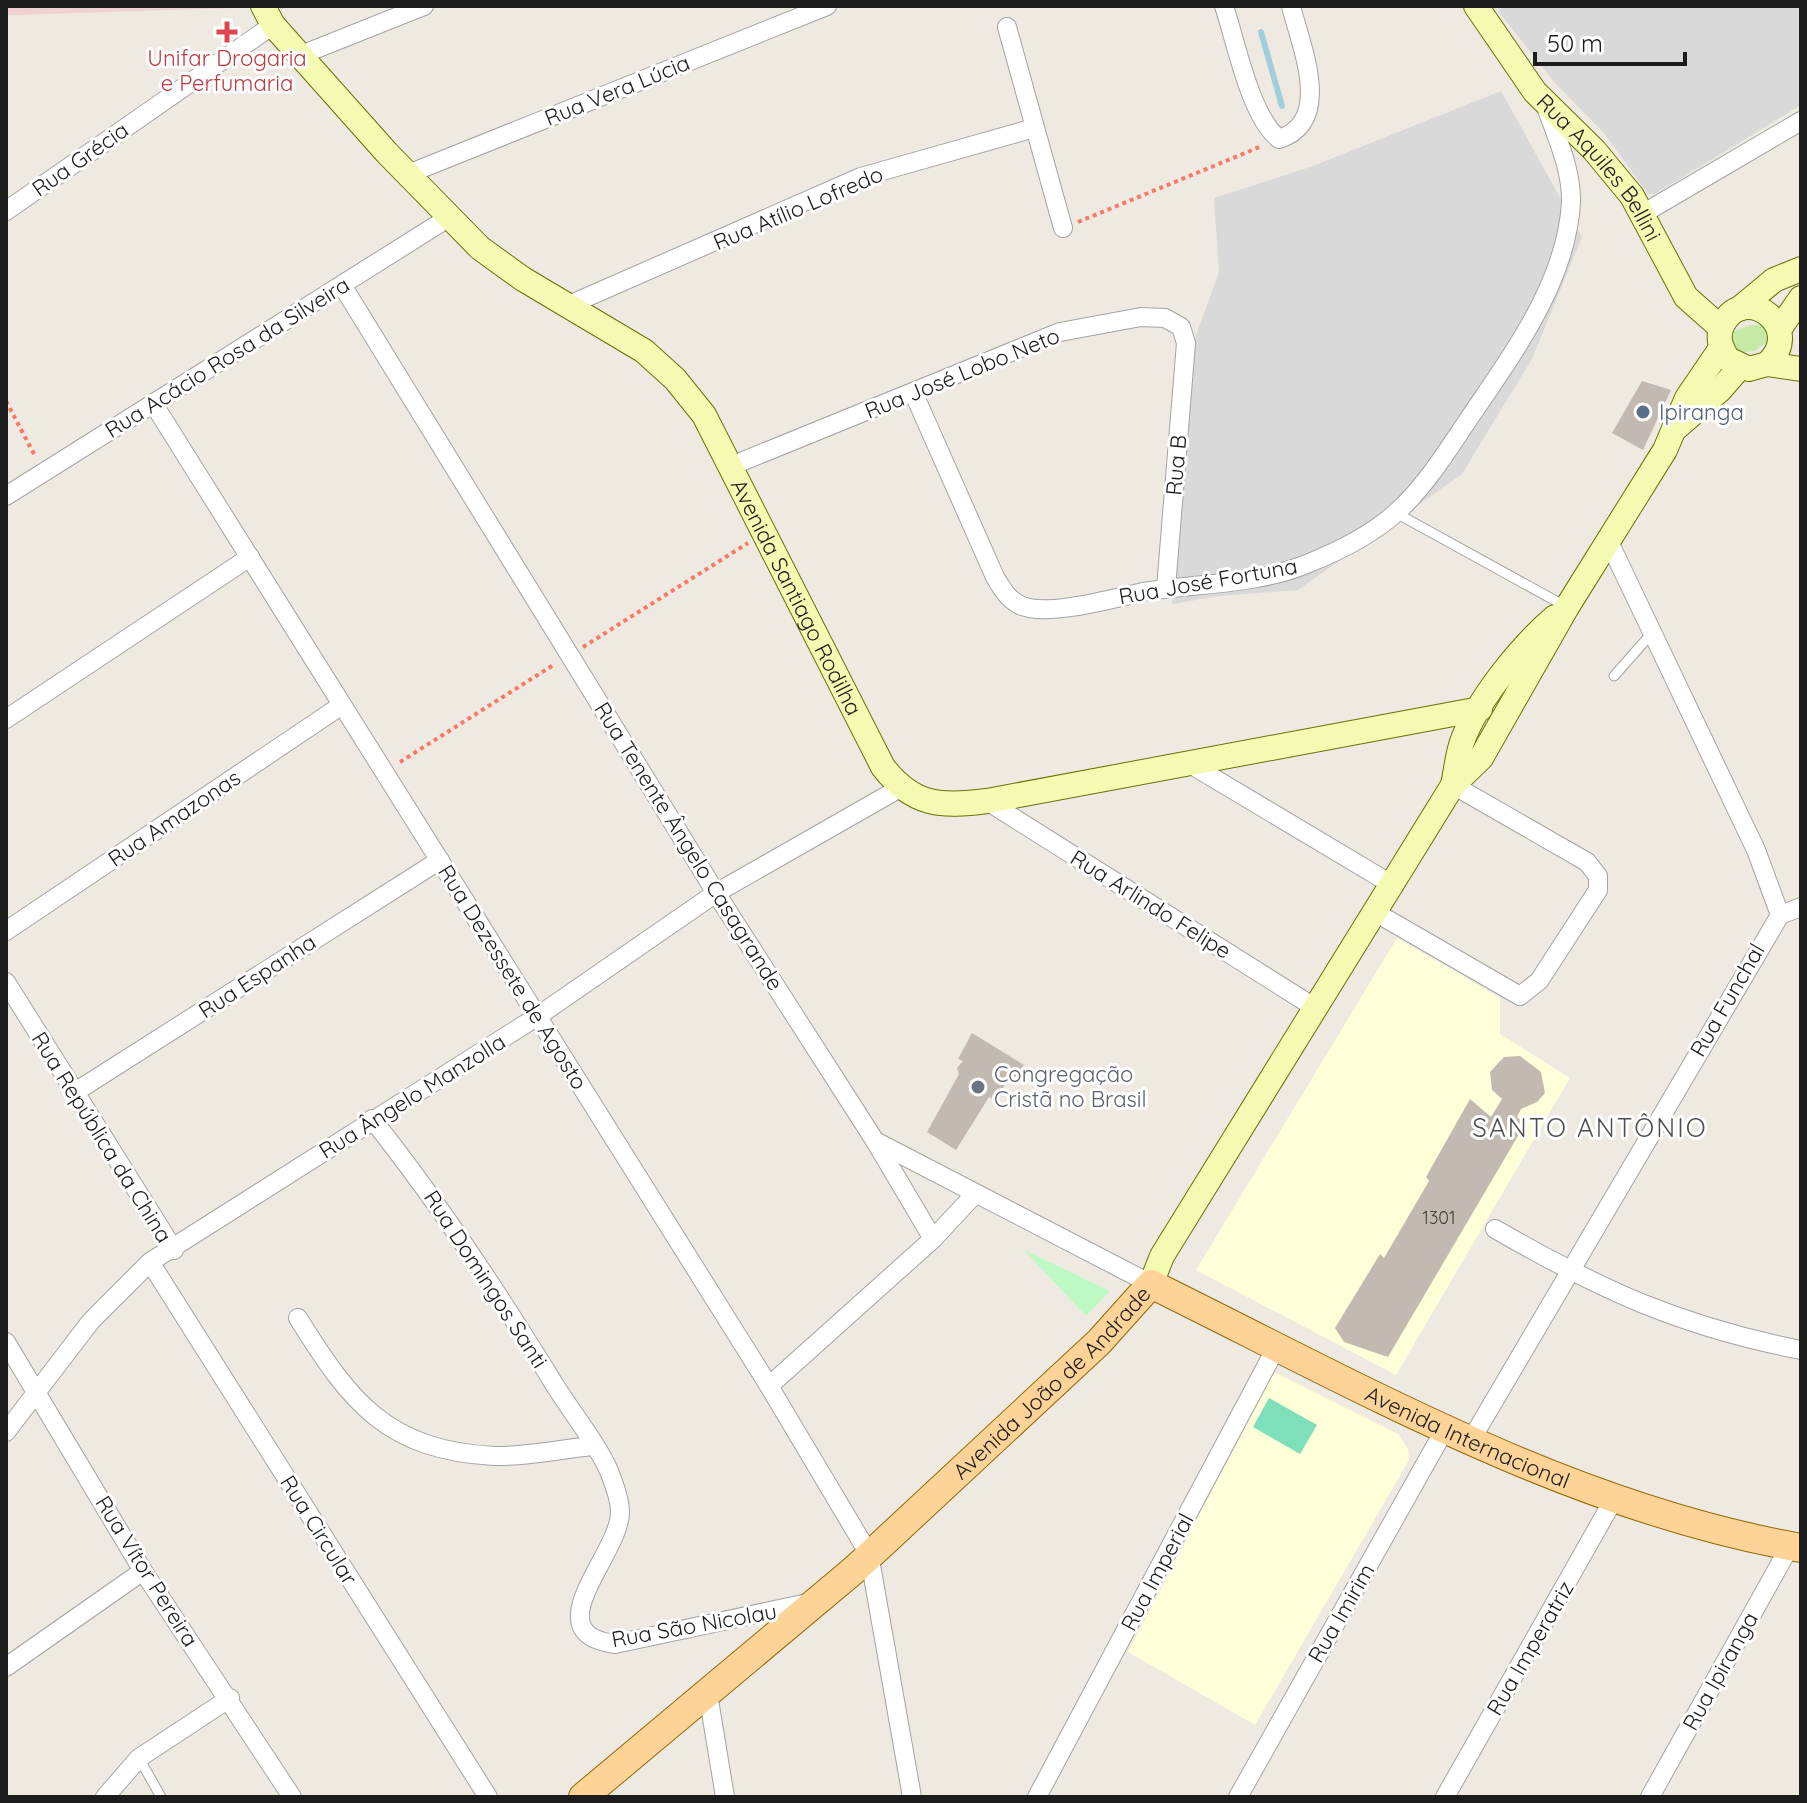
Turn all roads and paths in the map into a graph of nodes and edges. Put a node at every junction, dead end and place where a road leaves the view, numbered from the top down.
1 (424, 6) edge
2 (827, 6) edge
3 (1224, 6) edge
4 (1291, 6) edge
5 (1476, 6) edge
6 (268, 15) edge
7 (1007, 27) dead end
8 (301, 55) junction
9 (1544, 102) junction
10 (1801, 121) edge
11 (1034, 128) junction
12 (1279, 139) junction
13 (408, 174) junction
14 (6, 211) edge
15 (1644, 213) junction
16 (448, 218) junction
17 (1063, 228) joint
18 (1801, 269) edge
19 (342, 285) junction
20 (1801, 298) edge
21 (569, 305) junction
22 (1739, 309) junction
23 (1721, 338) junction
24 (1787, 338) edge
25 (1186, 343) joint
26 (1767, 364) junction
27 (1740, 367) junction
28 (1801, 369) edge
29 (914, 394) junction
30 (6, 401) edge
31 (153, 403) junction
32 (1676, 428) junction
33 (731, 466) junction
34 (43, 472) junction
35 (6, 496) edge
36 (1396, 513) junction
37 (1610, 544) junction
38 (250, 557) junction
39 (1166, 588) junction
40 (1567, 607) junction
41 (1652, 633) junction
42 (1614, 676) dead end
43 (342, 705) junction
44 (1480, 709) junction
45 (1435, 716) junction
46 (6, 719) edge
47 (1462, 742) junction
48 (1190, 764) junction
49 (1459, 779) junction
50 (900, 788) junction
51 (987, 801) junction
52 (440, 860) junction
53 (1391, 884) junction
54 (716, 893) junction
55 (1801, 907) edge
56 (1373, 911) junction
57 (1780, 915) junction
58 (6, 931) edge
59 (6, 982) edge
60 (1314, 1007) junction
61 (538, 1016) junction
62 (75, 1092) junction
63 (372, 1119) junction
64 (875, 1141) junction
65 (975, 1194) junction
66 (1495, 1229) dead end
67 (933, 1239) junction
68 (174, 1250) junction
69 (150, 1262) junction
70 (1569, 1271) junction
71 (1151, 1284) junction
72 (298, 1318) dead end
73 (6, 1342) edge
74 (1277, 1346) junction
75 (1801, 1350) edge
76 (769, 1386) junction
77 (37, 1390) junction
78 (6, 1432) edge
79 (1458, 1435) junction
80 (592, 1446) junction
81 (1614, 1499) junction
82 (1795, 1547) edge
83 (869, 1554) junction
84 (143, 1571) junction
85 (818, 1601) junction
86 (6, 1667) edge
87 (708, 1694) junction
88 (230, 1698) junction
89 (139, 1758) junction
90 (105, 1797) edge
91 (161, 1797) edge
92 (292, 1797) edge
93 (488, 1797) edge
94 (583, 1797) edge
95 (725, 1797) edge
96 (912, 1797) edge
97 (1037, 1797) edge
98 (1238, 1797) edge
99 (1445, 1797) edge
100 (1650, 1797) edge

1 - 8 street
2 - 13 street, Rua Vera Lúcia
3 - 12 street
4 - 12 street
5 - 9 main road, Rua Aquiles Bellini
6 - 8 main road, Avenida Santiago Rodilha
6 - 14 street, Rua Grécia
7 - 11 street
8 - 13 main road, Avenida Santiago Rodilha
9 - 15 main road, Rua Aquiles Bellini
9 - 36 street, Rua José Fortuna
10 - 15 street
11 - 17 street
11 - 21 street, Rua Atílio Lofredo
12 - 17 path
13 - 16 main road, Avenida Santiago Rodilha
15 - 23 main road, Rua Aquiles Bellini
16 - 19 street, Rua Acácio Rosa da Silveira
16 - 21 main road, Avenida Santiago Rodilha
18 - 22 main road
19 - 31 street, Rua Acácio Rosa da Silveira
19 - 54 street, Rua Tenente Ângelo Casagrande
20 - 24 main road
21 - 33 main road, Avenida Santiago Rodilha
22 - 23 main road
22 - 24 main road
23 - 27 main road
23 - 32 main road, Avenida João de Andrade
24 - 26 main road
25 - 29 street, Rua José Lobo Neto
25 - 39 street, Rua B
26 - 27 main road
26 - 28 main road
27 - 32 main road, Avenida João de Andrade
29 - 33 street, Rua José Lobo Neto
29 - 39 street, Rua José Fortuna
30 - 34 path
31 - 34 street, Rua Acácio Rosa da Silveira
31 - 38 street, Rua Dezessete de Agosto
32 - 37 main road, Avenida João de Andrade
33 - 50 main road, Avenida Santiago Rodilha
34 - 35 street, Rua Acácio Rosa da Silveira
36 - 39 street, Rua José Fortuna
36 - 40 lane
37 - 40 main road, Avenida João de Andrade
37 - 41 street
38 - 43 street, Rua Dezessete de Agosto
38 - 46 street
40 - 44 main road, Avenida João de Andrade
40 - 49 main road, Avenida João de Andrade
41 - 42 lane
41 - 57 street
43 - 52 street, Rua Dezessete de Agosto
43 - 58 street, Rua Amazonas
44 - 45 main road
44 - 47 main road, Avenida João de Andrade
45 - 47 main road
45 - 48 main road
47 - 49 main road, Avenida João de Andrade
48 - 51 main road
48 - 53 street
49 - 53 main road, Avenida João de Andrade
49 - 56 street
50 - 51 main road
50 - 54 street, Rua Ângelo Manzolla
51 - 60 street, Rua Arlindo Felipe
52 - 61 street, Rua Dezessete de Agosto
52 - 62 street, Rua Espanha
53 - 56 main road, Avenida João de Andrade
54 - 61 street, Rua Ângelo Manzolla
54 - 64 street, Rua Tenente Ângelo Casagrande
55 - 57 street
56 - 60 main road, Avenida João de Andrade
57 - 70 street, Rua Funchal
59 - 62 street, Rua República da China
60 - 71 main road, Avenida João de Andrade
61 - 63 street, Rua Ângelo Manzolla
61 - 76 street, Rua Dezessete de Agosto
62 - 68 street, Rua República da China
63 - 68 street, Rua Ângelo Manzolla
63 - 80 street, Rua Domingos Santi
64 - 65 street, Rua Tenente Ângelo Casagrande
64 - 67 street
65 - 67 street
65 - 71 street, Rua Tenente Ângelo Casagrande
66 - 70 street
67 - 76 street
68 - 69 street, Rua Ângelo Manzolla
69 - 77 street, Rua Ângelo Manzolla
69 - 93 street, Rua Circular
70 - 75 street
70 - 79 street, Rua Funchal
71 - 74 main road, Avenida Internacional
71 - 83 main road, Avenida João de Andrade
72 - 80 street
73 - 77 street, Rua Vítor Pereira
74 - 79 main road, Avenida Internacional
74 - 97 street, Rua Imperial
76 - 83 street, Rua Dezessete de Agosto
77 - 78 street, Rua Ângelo Manzolla
77 - 84 street, Rua Vítor Pereira
79 - 81 main road, Avenida Internacional
79 - 98 street, Rua Imirim
80 - 85 street, Rua São Nicolau
81 - 82 main road, Avenida Internacional
81 - 99 street, Rua Imperatriz
82 - 100 street, Rua Ipiranga
83 - 85 main road, Avenida João de Andrade
83 - 96 street
84 - 86 street
84 - 88 street, Rua Vítor Pereira
85 - 87 main road, Avenida João de Andrade
87 - 94 main road, Avenida João de Andrade
87 - 95 street
88 - 89 street
88 - 92 street, Rua Vítor Pereira
89 - 90 street
89 - 91 lane

